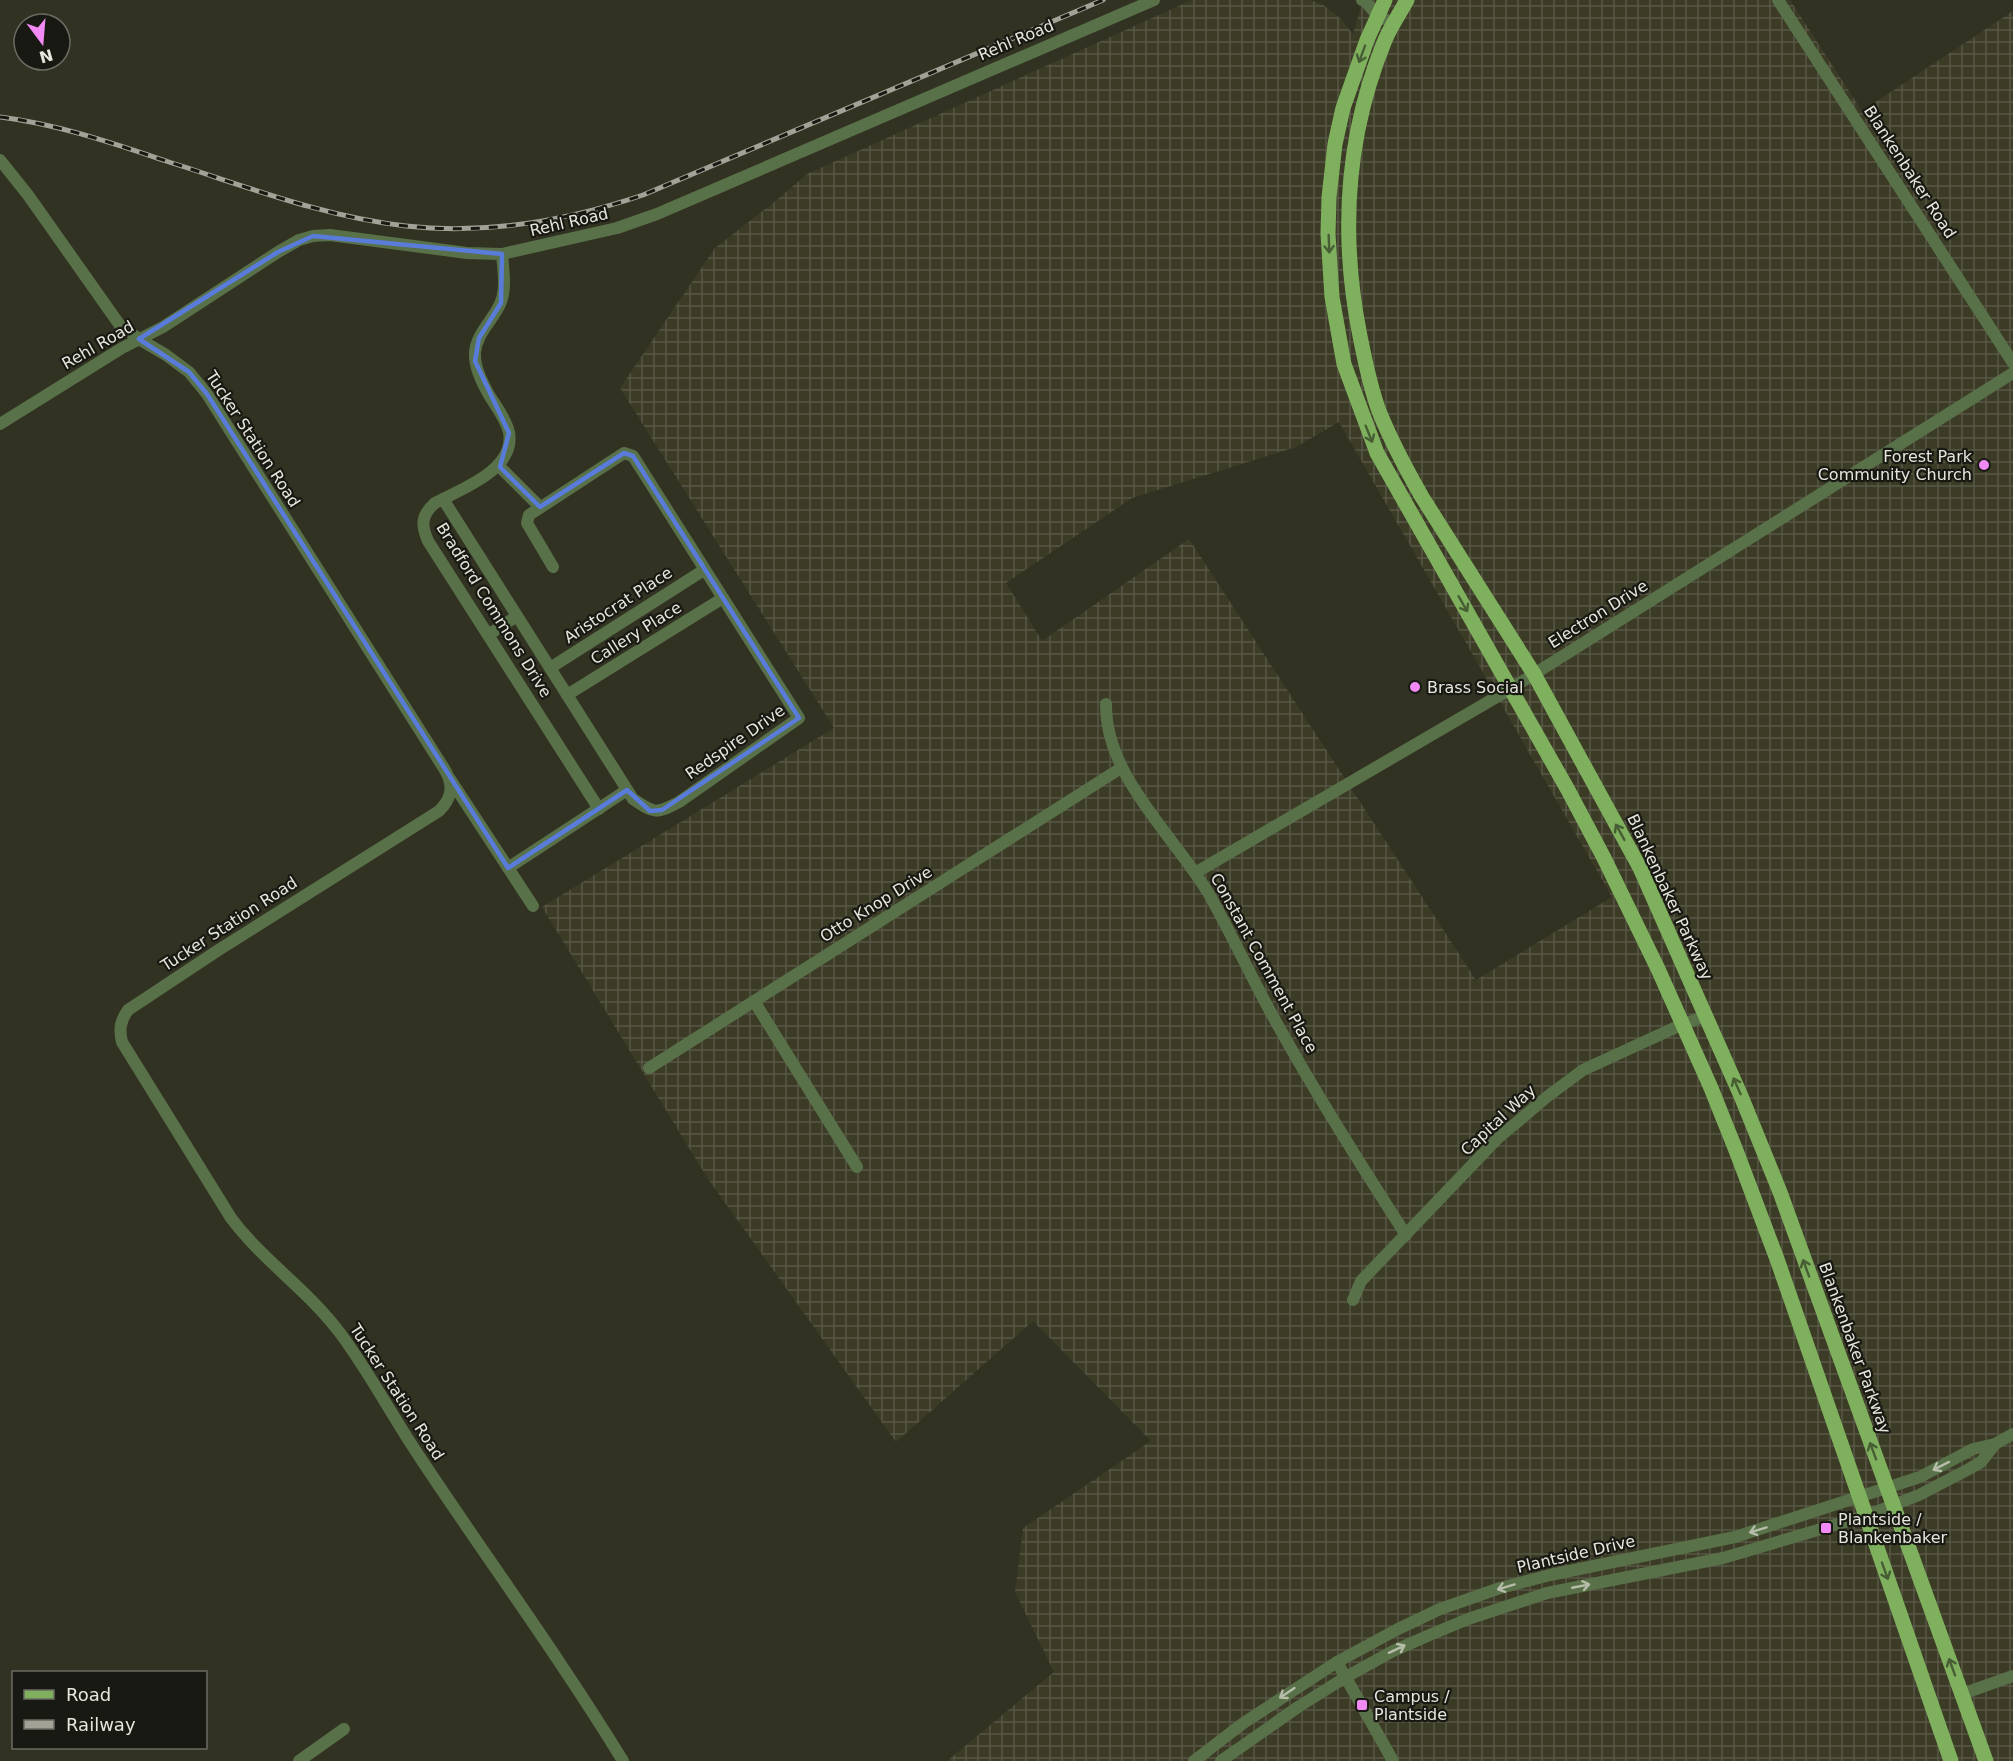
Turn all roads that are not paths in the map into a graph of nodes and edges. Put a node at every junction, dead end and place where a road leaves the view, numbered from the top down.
1 (1154, 0) edge
2 (1362, 0) edge
3 (1385, 0) edge
4 (1407, 0) edge
5 (1778, 0) edge
6 (1377, 15) junction
7 (1394, 24) junction
8 (0, 160) edge
9 (502, 254) junction
10 (139, 339) junction
11 (2013, 363) edge
12 (2013, 373) edge
13 (0, 424) edge
14 (498, 465) junction
15 (443, 499) junction
16 (540, 507) junction
17 (553, 567) dead end
18 (704, 570) junction
19 (723, 598) junction
20 (517, 616) junction
21 (488, 635) junction
22 (550, 669) junction
23 (1534, 674) junction
24 (1512, 688) junction
25 (567, 695) junction
26 (1106, 704) dead end
27 (1121, 768) junction
28 (448, 776) junction
29 (627, 790) junction
30 (599, 809) junction
31 (508, 868) junction
32 (1195, 873) junction
33 (533, 906) dead end
34 (754, 1001) junction
35 (1706, 1016) junction
36 (1683, 1024) junction
37 (649, 1068) dead end
38 (857, 1167) dead end
39 (1406, 1235) junction
40 (1353, 1300) dead end
41 (2013, 1434) edge
42 (1995, 1444) junction
43 (1887, 1488) junction
44 (1859, 1498) junction
45 (1893, 1506) junction
46 (1865, 1516) junction
47 (1630, 1558) junction
48 (1633, 1576) junction
49 (1337, 1662) junction
50 (2013, 1676) edge
51 (1346, 1677) junction
52 (1962, 1694) junction
53 (345, 1729) dead end
54 (299, 1761) edge
55 (623, 1761) edge
56 (1194, 1761) edge
57 (1221, 1761) edge
58 (1394, 1761) edge
59 (1951, 1761) edge
60 (1986, 1761) edge

1 - 9 street, Rehl Road
2 - 6 street
3 - 6 main road
4 - 7 main road, Blankenbaker Parkway
5 - 11 street, Blankenbaker Road
6 - 7 street
6 -> 24 main road
7 - 23 main road, Blankenbaker Parkway
8 - 10 street, Tucker Station Road
9 - 10 street, Rehl Road
9 - 14 street
10 - 13 street, Rehl Road
10 - 28 street, Tucker Station Road
12 - 23 street, Electron Drive
14 - 15 street, Bradford Commons Drive
14 - 16 street
15 - 20 street, Redspire Drive
15 - 21 street, Bradford Commons Drive
16 - 17 street
16 - 18 street, Redspire Drive
18 - 19 street, Redspire Drive
18 - 22 street, Aristocrat Place
19 - 25 street, Callery Place
19 - 29 street, Redspire Drive
20 - 21 street
20 - 22 street, Redspire Drive
21 - 30 street, Bradford Commons Drive
22 - 25 street, Redspire Drive
23 - 24 street, Electron Drive
35 -> 23 main road, Blankenbaker Parkway
24 - 32 street, Electron Drive
24 - 36 main road
25 - 29 street, Redspire Drive
26 - 27 street, Constant Comment Place
27 - 32 street, Constant Comment Place
27 - 34 street, Otto Knop Drive
28 - 31 street
28 - 55 street, Tucker Station Road
29 - 30 street
30 - 31 street
31 - 33 street
32 - 39 street, Constant Comment Place
34 - 37 street, Otto Knop Drive
34 - 38 street
35 - 36 street, Capital Way
43 -> 35 main road, Blankenbaker Parkway
36 - 39 street, Capital Way
36 - 44 main road
39 - 40 street, Capital Way
41 - 42 street, Plantside Drive
42 -> 43 street, Plantside Drive
42 - 45 street, Plantside Drive
43 - 44 street, Plantside Drive
43 - 45 main road, Blankenbaker Parkway
44 - 46 main road
44 -> 47 street, Plantside Drive
45 - 46 street, Plantside Drive
52 -> 45 main road, Blankenbaker Parkway
46 - 48 street, Plantside Drive
46 -> 59 main road
47 - 48 street
47 -> 49 street, Plantside Drive
51 -> 48 street, Plantside Drive
49 - 51 street
49 -> 56 street, Plantside Drive
50 - 52 street
51 - 57 street, Plantside Drive
51 - 58 street
52 - 60 main road, Blankenbaker Parkway
53 - 54 street

